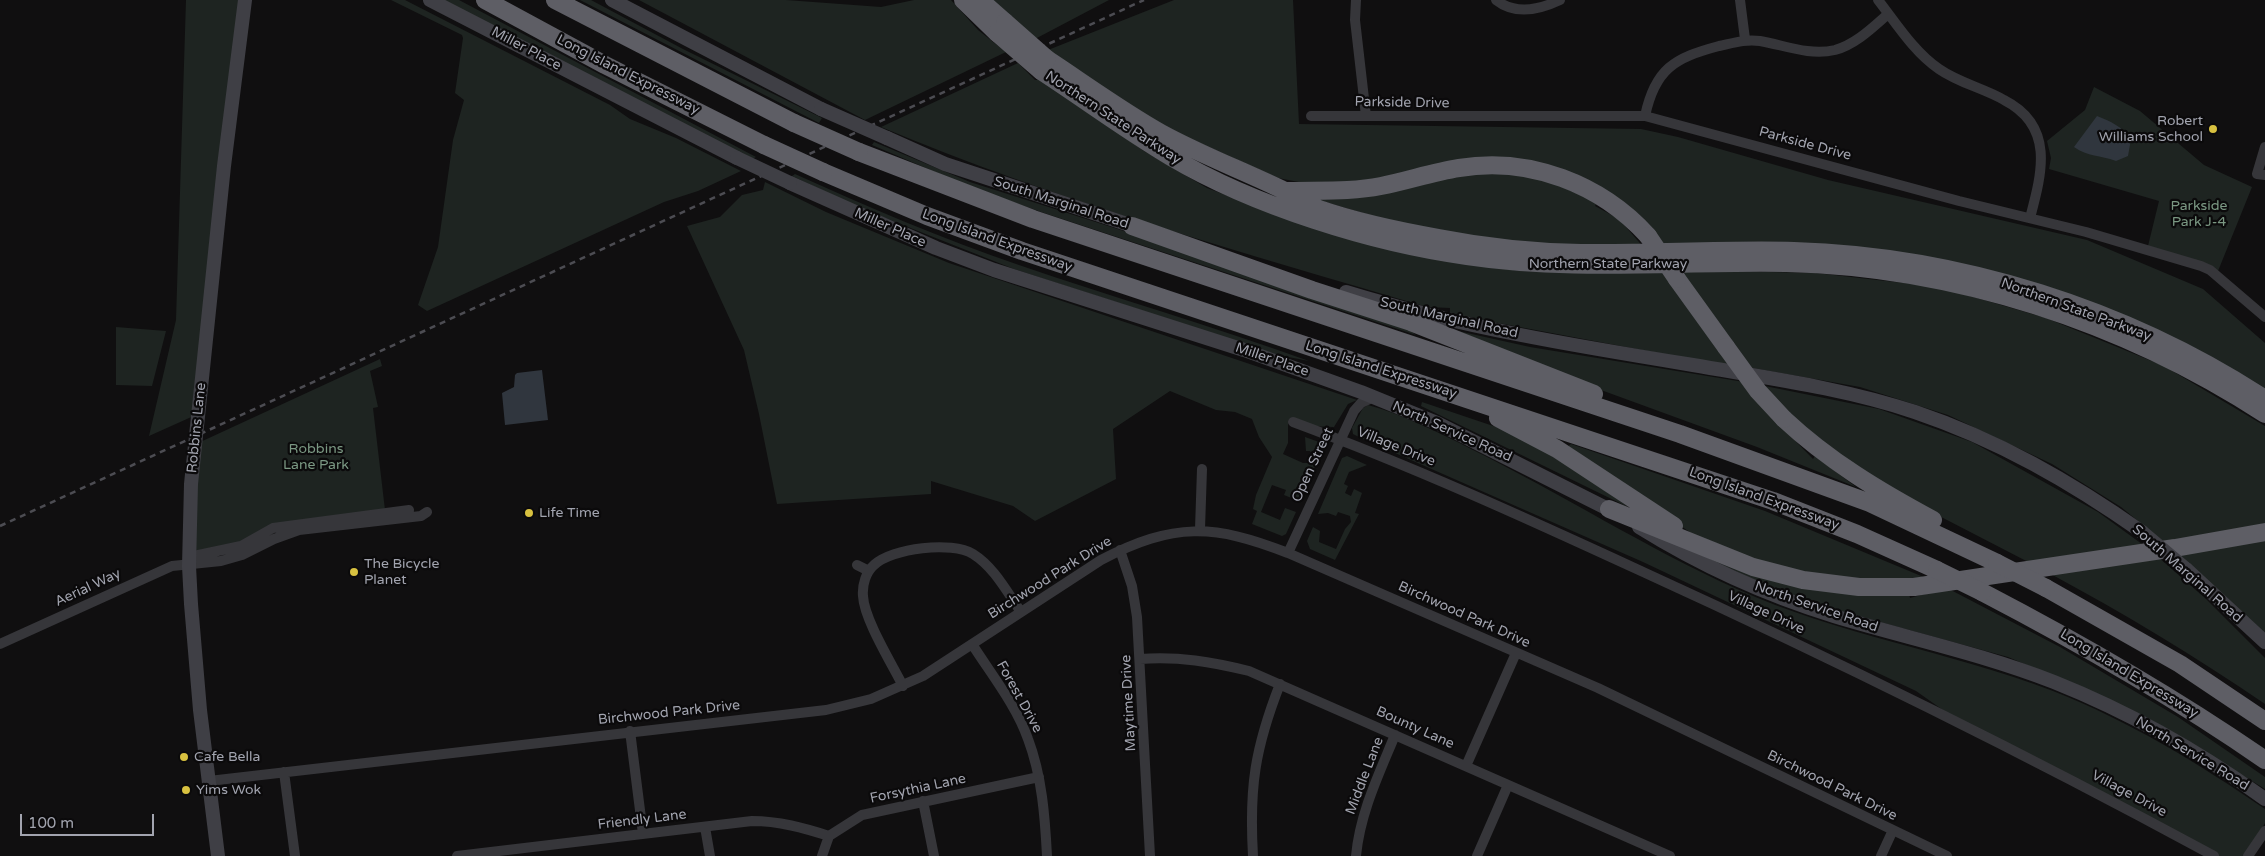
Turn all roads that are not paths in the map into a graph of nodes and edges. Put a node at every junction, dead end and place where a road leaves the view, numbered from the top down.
1 (245, 0) edge
2 (430, 0) edge
3 (485, 0) edge
4 (555, 0) edge
5 (612, 0) edge
6 (1356, 0) edge
7 (1496, 0) edge
8 (1560, 0) edge
9 (1740, 0) edge
10 (1878, 0) edge
11 (971, 2) edge
12 (1888, 14) junction
13 (1745, 39) junction
14 (1044, 65) junction
15 (1311, 116) dead end
16 (1366, 116) junction
17 (1645, 116) junction
18 (2265, 147) edge
19 (2261, 174) edge
20 (1286, 191) junction
21 (2030, 218) junction
22 (1132, 226) junction
23 (2265, 317) edge
24 (1394, 375) junction
25 (1374, 397) junction
26 (2265, 399) edge
27 (2265, 414) edge
28 (1293, 422) dead end
29 (1680, 434) junction
30 (1339, 439) junction
31 (1202, 469) dead end
32 (1609, 509) junction
33 (1200, 529) junction
34 (2265, 532) edge
35 (1954, 536) junction
36 (1704, 546) junction
37 (1120, 550) junction
38 (1288, 553) junction
39 (189, 562) junction
40 (857, 565) dead end
41 (869, 571) junction
42 (1021, 612) junction
43 (2265, 642) edge
44 (0, 644) edge
45 (972, 644) junction
46 (1516, 653) junction
47 (1140, 659) junction
48 (1280, 684) junction
49 (903, 686) junction
50 (2265, 721) edge
51 (630, 731) junction
52 (1395, 735) junction
53 (2265, 760) edge
54 (1466, 766) junction
55 (284, 772) junction
56 (1039, 777) junction
57 (210, 781) junction
58 (1508, 785) junction
59 (2265, 799) edge
60 (923, 801) junction
61 (705, 827) junction
62 (1893, 830) junction
63 (2265, 831) edge
64 (643, 834) junction
65 (829, 836) junction
66 (218, 856) edge
67 (295, 856) edge
68 (457, 856) edge
69 (710, 856) edge
70 (822, 856) edge
71 (934, 856) edge
72 (1047, 856) edge
73 (1150, 856) edge
74 (1253, 856) edge
75 (1356, 856) edge
76 (1477, 856) edge
77 (1670, 856) edge
78 (1881, 856) edge
79 (1947, 856) edge
80 (2214, 856) edge
81 (2248, 856) edge

1 - 39 main road, Robbins Lane
2 - 25 main road, Miller Place, bridge
3 - 24 highway, Long Island Expressway, bridge
4 - 29 highway, bridge
5 - 22 main road, South Marginal Road, bridge
6 - 16 street
7 - 8 street
9 - 13 street
10 - 12 street
11 - 14 highway, Northern State Parkway, bridge
12 - 13 street
12 - 21 street
13 - 17 street
14 - 20 highway, Northern State Parkway
14 - 27 highway, Northern State Parkway
15 - 16 street, Parkside Drive
16 - 17 street, Parkside Drive
17 - 21 street, Parkside Drive
18 - 19 street
20 - 26 highway, Northern State Parkway
20 - 35 highway, bridge
21 - 23 street, Parkside Drive
22 - 29 highway
22 - 43 main road, South Marginal Road, bridge
24 - 36 highway
24 - 53 highway, Long Island Expressway, bridge
25 - 30 street, Open Street
25 - 32 main road, North Service Road
28 - 30 street, Village Drive
29 - 35 highway
30 - 38 street, Open Street
30 - 80 street, Village Drive
31 - 33 street
32 - 36 highway
32 - 59 main road, North Service Road
33 - 37 street, Birchwood Park Drive
33 - 38 street, Birchwood Park Drive
34 - 36 highway
35 - 50 highway, bridge
37 - 42 street, Birchwood Park Drive
37 - 47 street, Maytime Drive
38 - 46 street, Birchwood Park Drive
39 - 39 street
39 - 44 street, Aerial Way
39 - 57 main road, Robbins Lane
40 - 41 street
41 - 42 street
41 - 49 street
42 - 45 street, Birchwood Park Drive
45 - 49 street, Birchwood Park Drive
45 - 56 street, Forest Drive
46 - 54 street
46 - 62 street, Birchwood Park Drive
47 - 48 street, Bounty Lane
47 - 73 street, Maytime Drive
48 - 52 street, Bounty Lane
48 - 74 street
49 - 51 street, Birchwood Park Drive
51 - 55 street, Birchwood Park Drive
51 - 64 street
52 - 54 street, Bounty Lane
52 - 75 street, Middle Lane
54 - 58 street, Bounty Lane
55 - 57 street, Birchwood Park Drive
55 - 67 street
56 - 60 street, Forsythia Lane
56 - 72 street, Forest Drive
57 - 66 main road, Robbins Lane
58 - 76 street
58 - 77 street, Bounty Lane
60 - 65 street, Forsythia Lane
60 - 71 street
61 - 64 street, Friendly Lane
61 - 65 street, Friendly Lane
61 - 69 street
62 - 78 street
62 - 79 street, Birchwood Park Drive
63 - 81 street
64 - 68 street, Friendly Lane
65 - 70 street

